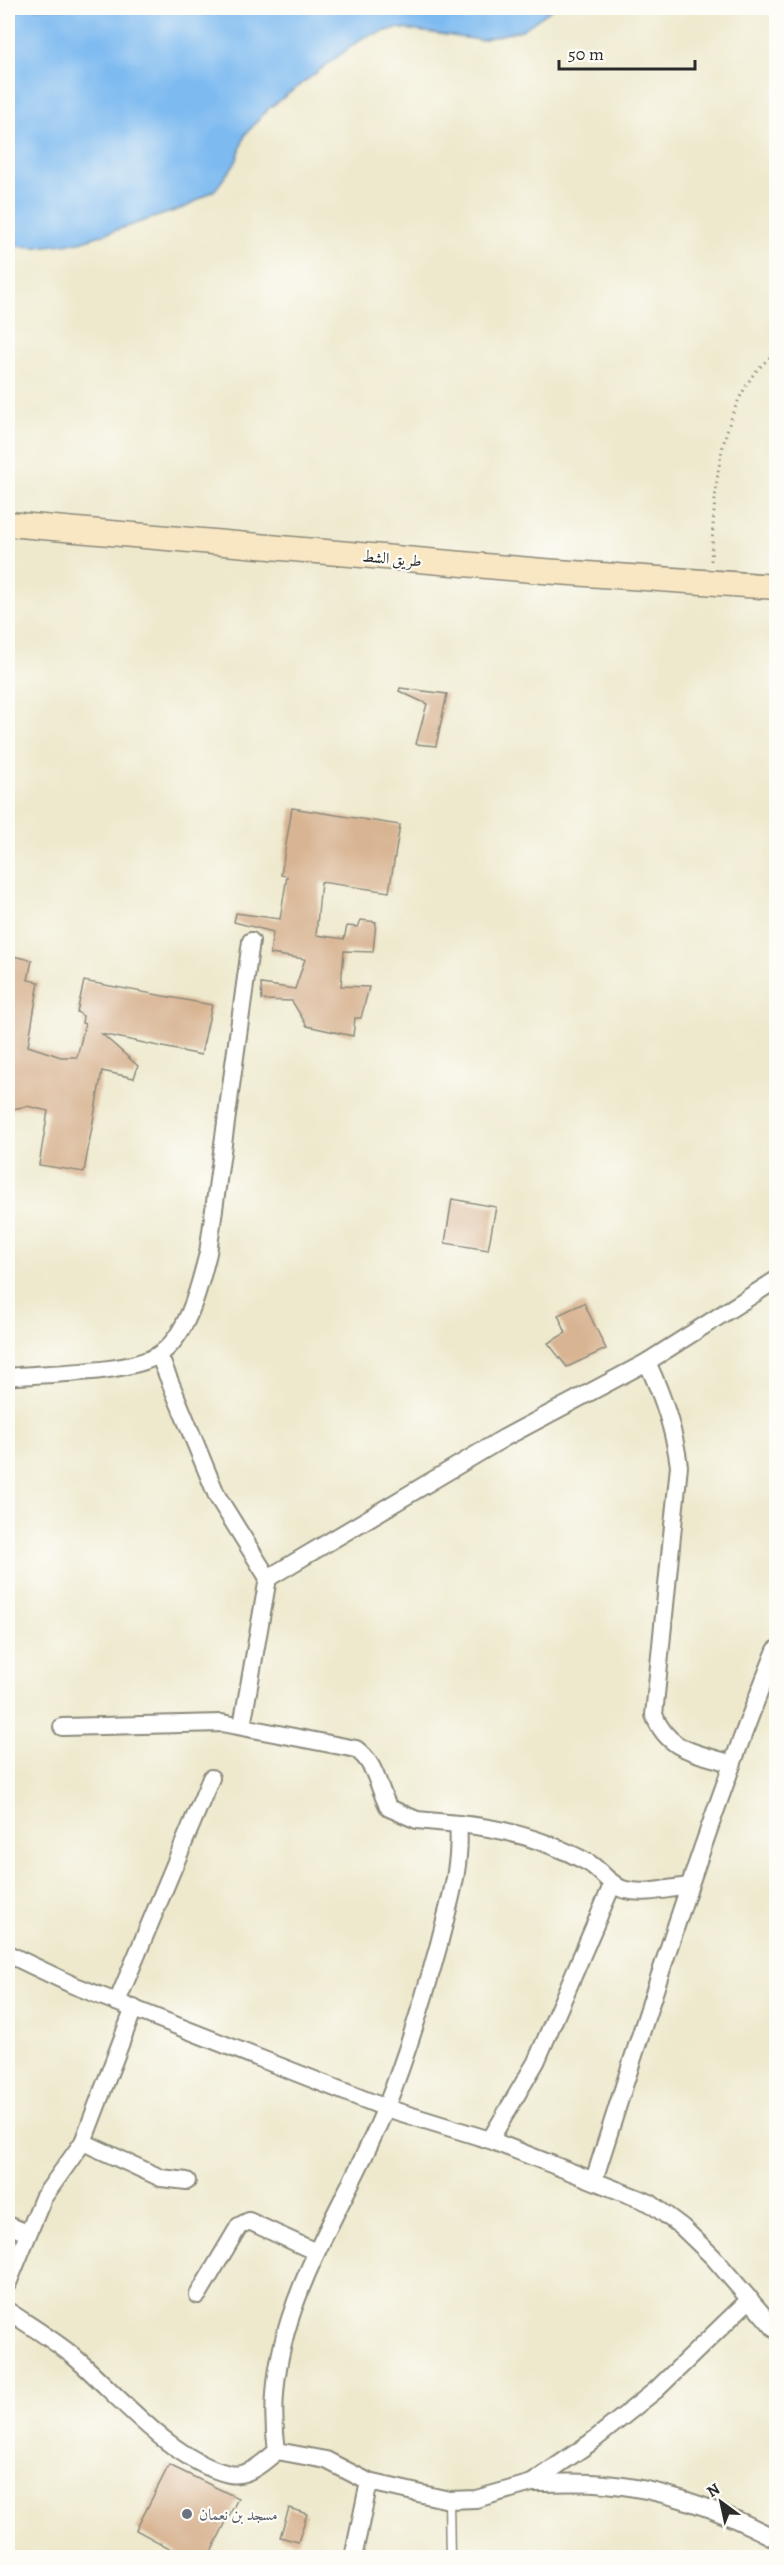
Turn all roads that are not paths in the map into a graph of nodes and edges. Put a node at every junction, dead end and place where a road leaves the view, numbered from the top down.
1 (8, 524) edge
2 (777, 587) edge
3 (251, 940) dead end
4 (777, 1280) edge
5 (159, 1355) junction
6 (647, 1362) junction
7 (8, 1377) edge
8 (268, 1578) junction
9 (777, 1650) edge
10 (770, 1684) edge
11 (242, 1726) junction
12 (62, 1727) dead end
13 (732, 1764) junction
14 (210, 1778) dead end
15 (458, 1824) junction
16 (613, 1884) junction
17 (689, 1886) junction
18 (8, 1954) edge
19 (117, 2001) junction
20 (135, 2008) junction
21 (386, 2108) junction
22 (490, 2140) junction
23 (83, 2142) junction
24 (594, 2180) junction
25 (187, 2181) dead end
26 (8, 2225) edge
27 (27, 2233) junction
28 (316, 2252) junction
29 (8, 2283) edge
30 (198, 2295) dead end
31 (750, 2299) junction
32 (8, 2311) edge
33 (777, 2330) edge
34 (277, 2451) junction
35 (369, 2482) junction
36 (532, 2483) junction
37 (448, 2500) junction
38 (777, 2539) edge
39 (353, 2558) edge
40 (450, 2558) edge

1 - 2 main road, طريق الشط
3 - 5 street
4 - 6 street
5 - 7 street
5 - 8 street
6 - 8 street
6 - 13 street
8 - 11 street
9 - 10 street
10 - 13 street
11 - 12 street
11 - 15 street
13 - 17 street
14 - 19 street
15 - 16 street
15 - 21 street
16 - 17 street
16 - 22 street
17 - 24 street
18 - 19 street
19 - 20 street
20 - 21 street
20 - 23 street
21 - 22 street
21 - 28 street
22 - 24 street
23 - 25 street
23 - 27 street
24 - 31 street
26 - 27 street
27 - 29 street
28 - 30 street
28 - 34 street
31 - 33 street
31 - 36 street
32 - 34 street
34 - 35 street
35 - 37 street
35 - 39 street
36 - 37 street
36 - 38 street
37 - 40 lane

